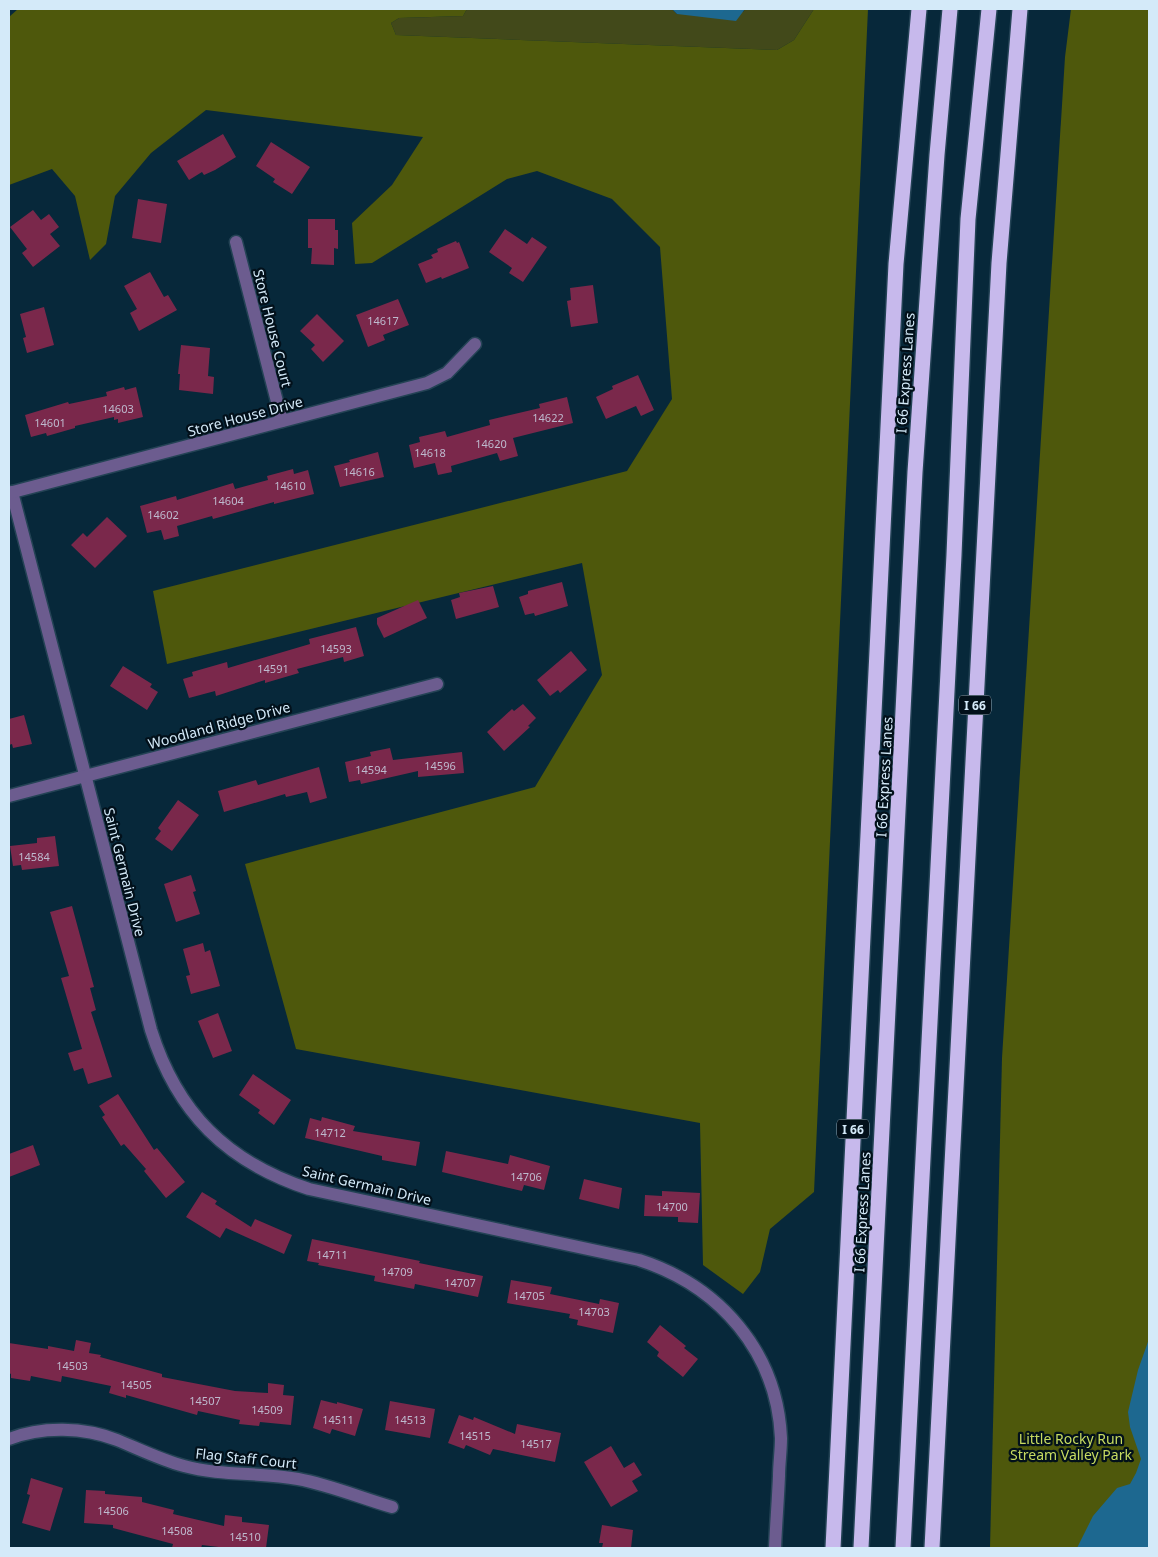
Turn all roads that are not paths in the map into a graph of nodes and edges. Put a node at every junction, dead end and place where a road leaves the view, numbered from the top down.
1 (919, 9) edge
2 (950, 9) edge
3 (989, 9) edge
4 (1020, 9) edge
5 (236, 242) dead end
6 (475, 344) dead end
7 (282, 421) junction
8 (10, 493) edge
9 (437, 684) dead end
10 (85, 776) junction
11 (9, 796) edge
12 (9, 1440) edge
13 (392, 1507) dead end
14 (775, 1548) edge
15 (833, 1548) edge
16 (861, 1548) edge
17 (903, 1548) edge
18 (932, 1548) edge

1 - 15 highway, I 66
2 - 16 highway, I 66 Express Lanes
3 - 17 highway
4 - 18 highway, I 66
5 - 7 street, Store House Court
6 - 7 street, Store House Drive
7 - 8 street, Store House Drive
8 - 10 street, Saint Germain Drive
9 - 10 street, Woodland Ridge Drive
10 - 11 street, Woodland Ridge Drive
10 - 14 street, Saint Germain Drive
12 - 13 street, Flag Staff Court

